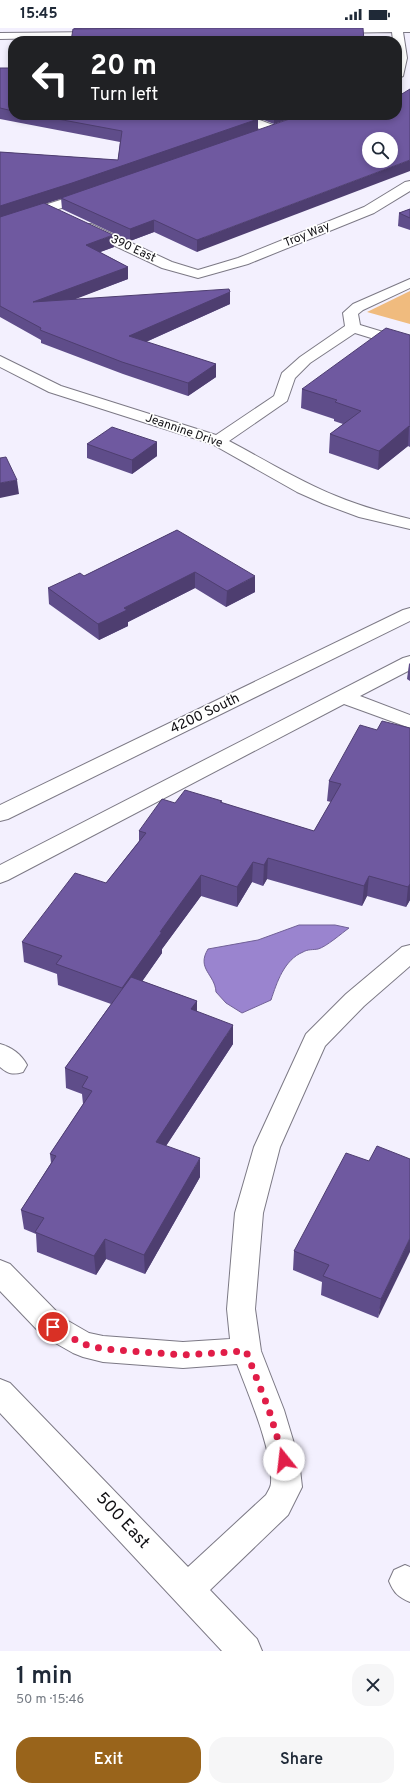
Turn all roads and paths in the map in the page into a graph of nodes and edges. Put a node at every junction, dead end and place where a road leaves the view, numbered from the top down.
1 (369, 29) edge
2 (397, 29) junction
3 (410, 29) edge
4 (323, 31) edge
5 (115, 35) edge
6 (83, 36) edge
7 (398, 36) edge
8 (249, 120) edge
9 (288, 125) edge
10 (274, 130) junction
11 (259, 135) edge
12 (410, 185) edge
13 (100, 191) edge
14 (47, 209) junction
15 (62, 216) edge
16 (76, 222) edge
17 (0, 223) edge
18 (198, 274) joint
19 (410, 283) edge
20 (353, 328) junction
21 (410, 345) edge
22 (0, 361) edge
23 (218, 441) junction
24 (410, 524) edge
25 (410, 614) edge
26 (410, 662) edge
27 (343, 697) junction
28 (410, 722) edge
29 (0, 814) edge
30 (0, 875) edge
31 (410, 952) edge
32 (0, 1272) edge
33 (246, 1351) junction
34 (0, 1392) edge
35 (187, 1590) junction
36 (245, 1651) edge

1 - 2 street
1 - 4 street
2 - 3 street
2 - 7 street
5 - 6 street
8 - 10 street
9 - 10 street
10 - 11 street
12 - 18 street, Troy Way
13 - 14 street
14 - 15 street
14 - 17 street
16 - 18 street, 390 East
19 - 20 street
20 - 21 street
20 - 23 street
22 - 23 street, Jeannine Drive
23 - 24 street, Jeannine Drive
25 - 29 street, 4200 South
26 - 27 street
27 - 28 street
27 - 30 street
31 - 33 street
32 - 33 street
33 - 35 street
34 - 35 street, 500 East
35 - 36 street, 500 East

